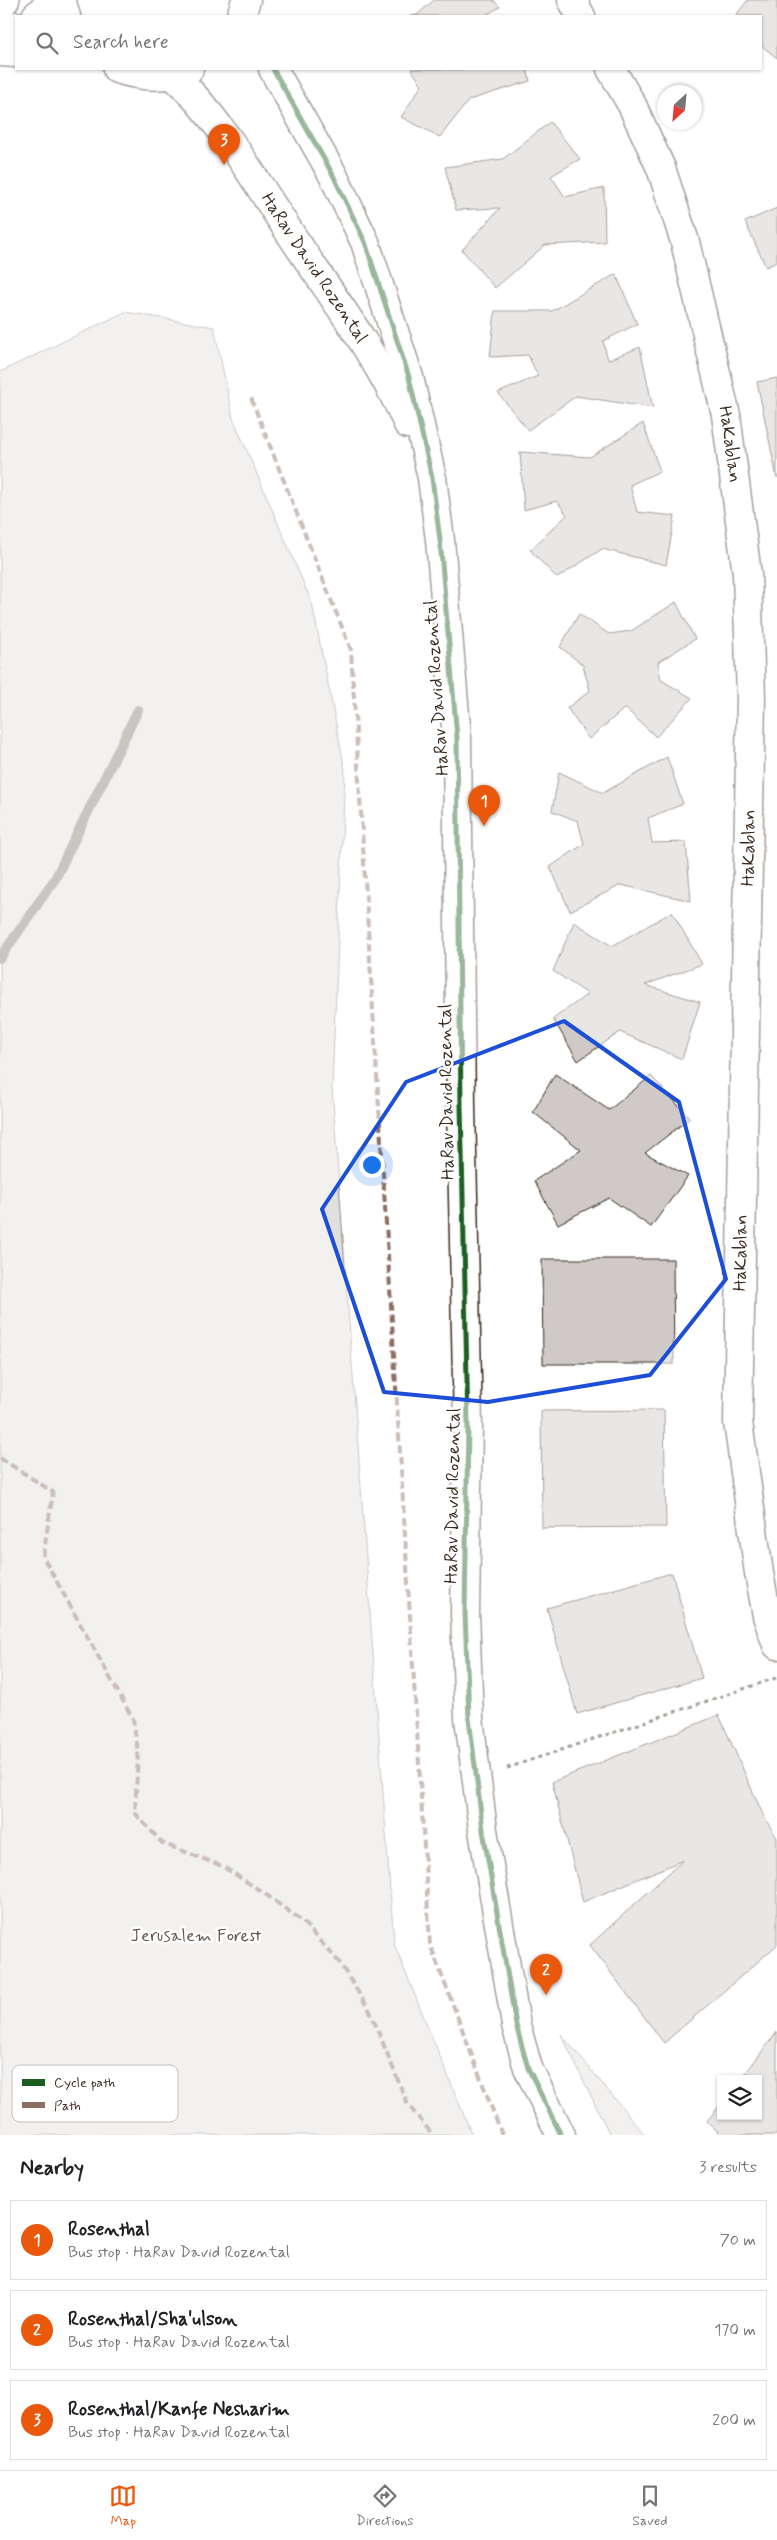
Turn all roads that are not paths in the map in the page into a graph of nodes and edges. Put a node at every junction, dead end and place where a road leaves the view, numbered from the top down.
1 (5, 0) edge
2 (54, 0) edge
3 (61, 0) edge
4 (572, 0) edge
5 (0, 6) edge
6 (37, 15) edge
7 (66, 15) edge
8 (580, 15) edge
9 (15, 26) edge
10 (0, 31) edge
11 (0, 52) edge
12 (15, 53) edge
13 (121, 70) edge
14 (274, 70) edge
15 (612, 70) edge
16 (180, 72) edge
17 (432, 478) junction
18 (777, 1645) edge
19 (561, 2135) edge

1 - 5 street
2 - 6 street
3 - 7 street
4 - 8 street
9 - 10 street
11 - 12 street
13 - 16 street
14 - 17 street, HaRav David Rozental
15 - 18 street, HaKablan
16 - 17 street, HaRav David Rozental
17 - 19 street, HaRav David Rozental

